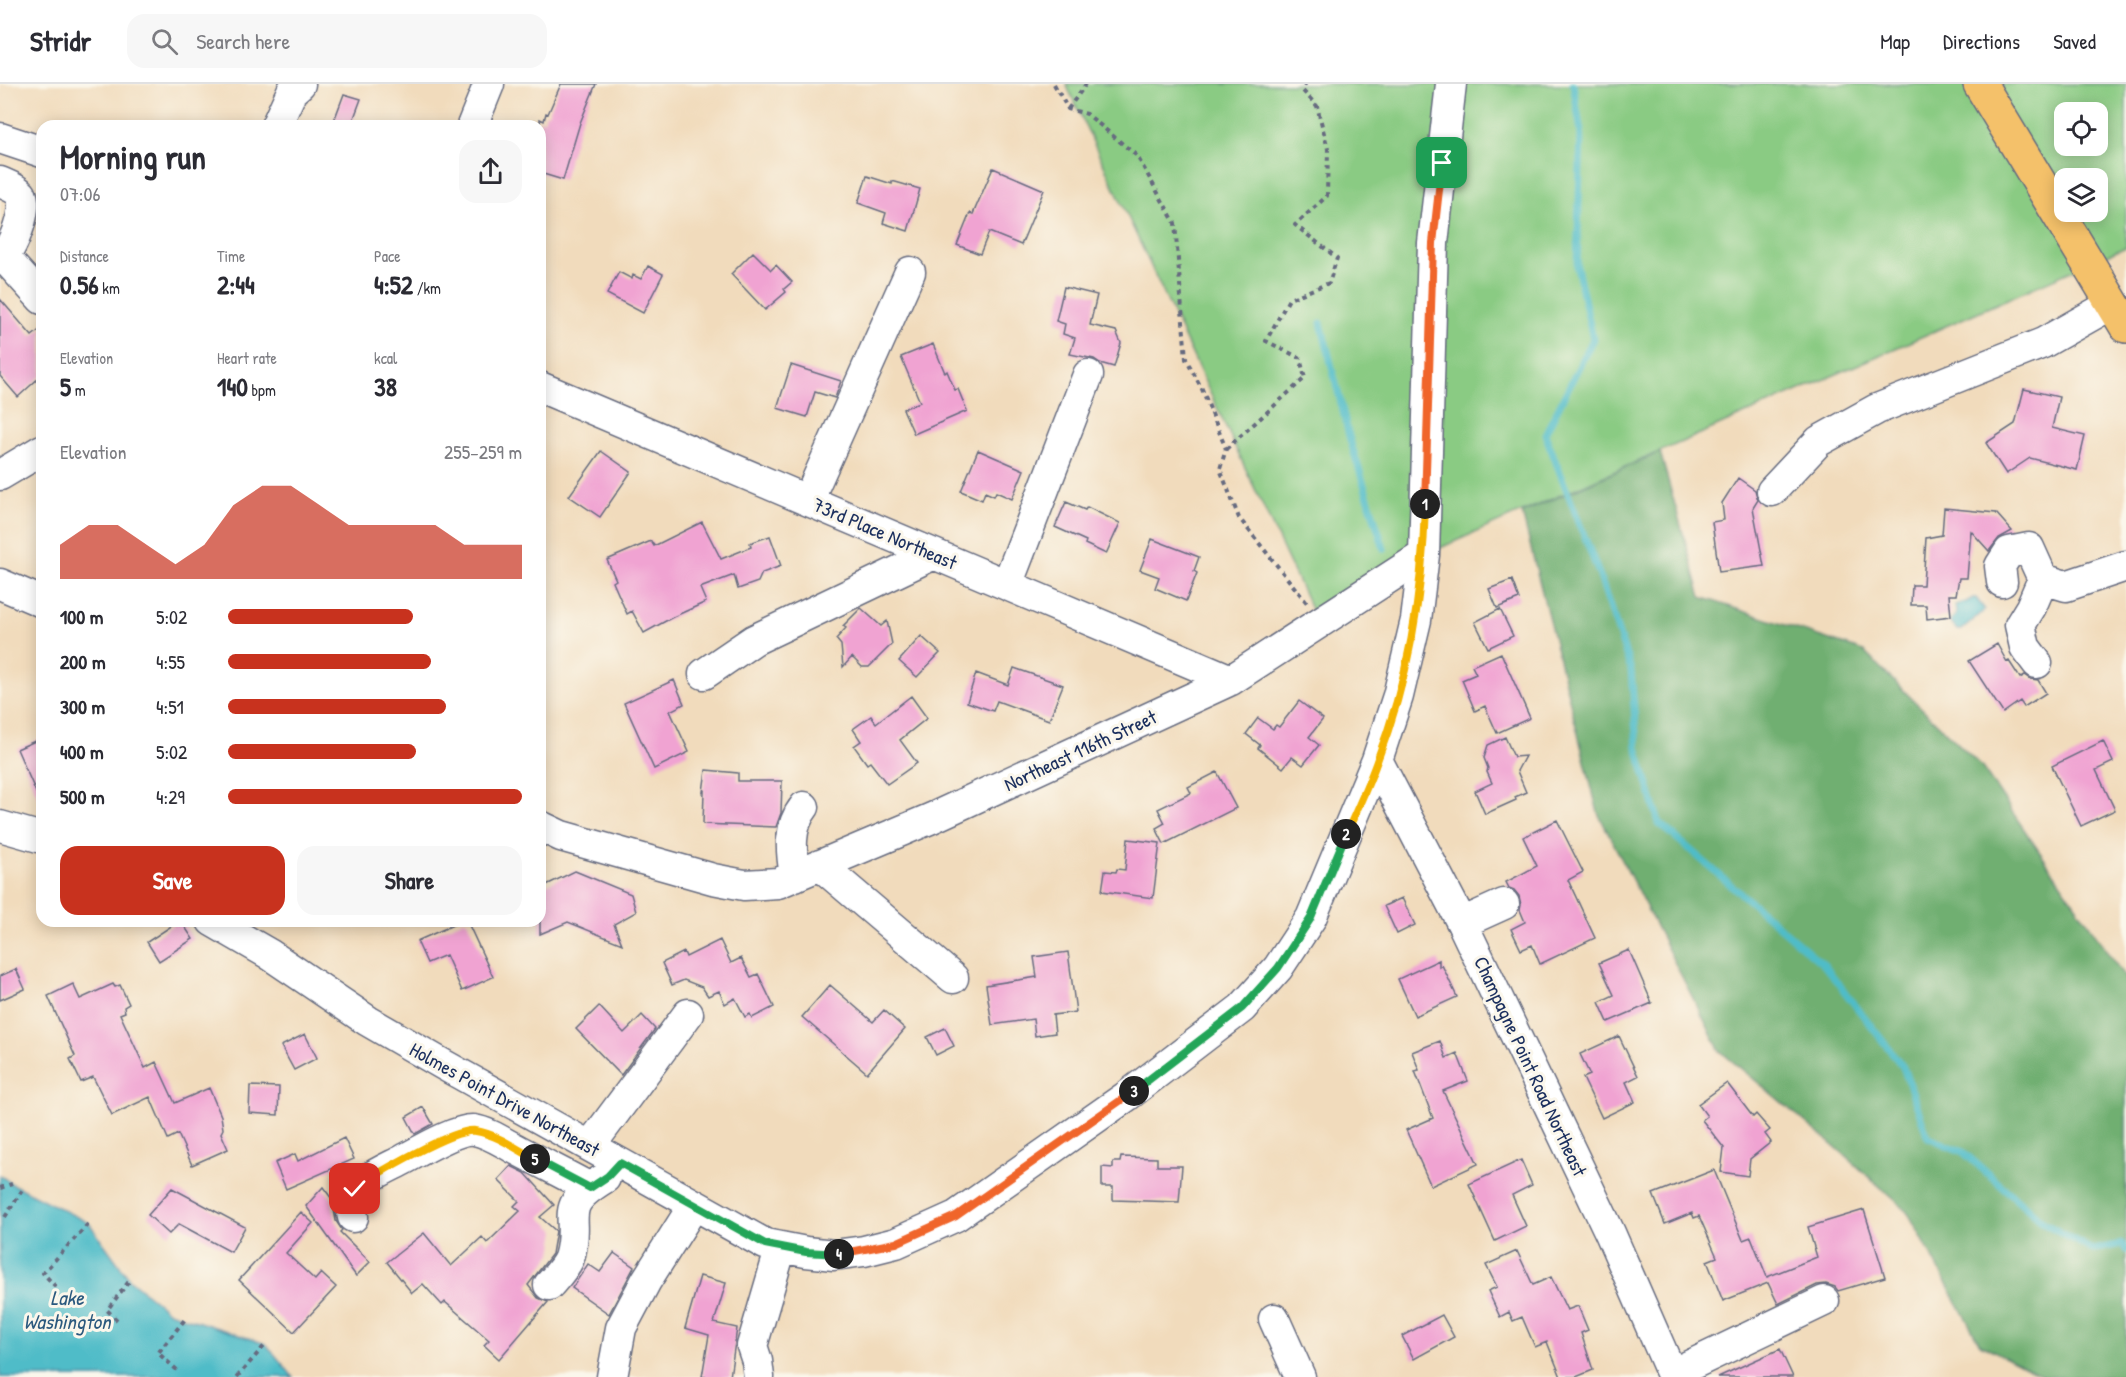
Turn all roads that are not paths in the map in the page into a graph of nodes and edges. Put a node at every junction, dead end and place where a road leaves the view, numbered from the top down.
1 (300, 84) edge
2 (489, 84) edge
3 (1451, 84) edge
4 (1980, 84) edge
5 (279, 120) edge
6 (474, 120) edge
7 (0, 138) edge
8 (36, 150) edge
9 (0, 182) edge
10 (2, 259) edge
11 (910, 272) dead end
12 (36, 293) edge
13 (2119, 315) edge
14 (1088, 375) dead end
15 (546, 390) edge
16 (36, 454) edge
17 (0, 475) edge
18 (1772, 491) dead end
19 (808, 501) junction
20 (934, 554) junction
21 (1424, 555) junction
22 (2126, 566) edge
23 (2043, 579) junction
24 (2002, 582) dead end
25 (0, 584) edge
26 (1006, 585) junction
27 (36, 599) edge
28 (2037, 663) dead end
29 (704, 674) dead end
30 (1231, 680) junction
31 (1377, 760) junction
32 (804, 807) dead end
33 (0, 826) edge
34 (546, 829) edge
35 (36, 836) edge
36 (807, 871) junction
37 (1504, 904) dead end
38 (1462, 923) junction
39 (222, 927) edge
40 (953, 978) dead end
41 (688, 1014) dead end
42 (590, 1146) junction
43 (620, 1163) junction
44 (590, 1188) junction
45 (694, 1204) junction
46 (353, 1217) dead end
47 (781, 1247) junction
48 (549, 1285) dead end
49 (1824, 1301) dead end
50 (1274, 1319) dead end
51 (1673, 1376) edge
52 (612, 1377) edge
53 (759, 1377) edge
54 (1300, 1377) edge

1 - 5 street
2 - 6 street
3 - 21 street, Holmes Point Drive Northeast
4 - 13 main road
7 - 8 street
9 - 10 street
10 - 12 street
11 - 19 street
13 - 18 street
14 - 26 street
15 - 19 street, 73rd Place Northeast
16 - 17 street
19 - 20 street, 73rd Place Northeast
20 - 26 street, 73rd Place Northeast
20 - 29 street
21 - 30 street, Northeast 116th Street
21 - 31 street, Holmes Point Drive Northeast
22 - 23 street
23 - 24 street
23 - 28 street
25 - 27 street
26 - 30 street, 73rd Place Northeast
30 - 36 street, Northeast 116th Street
31 - 38 street, Champagne Point Road Northeast
31 - 47 street, Holmes Point Drive Northeast
32 - 36 street
33 - 35 street
34 - 36 street, Northeast 116th Street
36 - 40 street
37 - 38 street
38 - 51 street, Champagne Point Road Northeast
39 - 42 street, Holmes Point Drive Northeast
41 - 42 street
42 - 43 street, Holmes Point Drive Northeast
43 - 44 street
43 - 45 street, Holmes Point Drive Northeast
44 - 46 street
44 - 48 street
45 - 47 street, Holmes Point Drive Northeast
45 - 52 street
47 - 53 street
49 - 51 street
50 - 54 street

